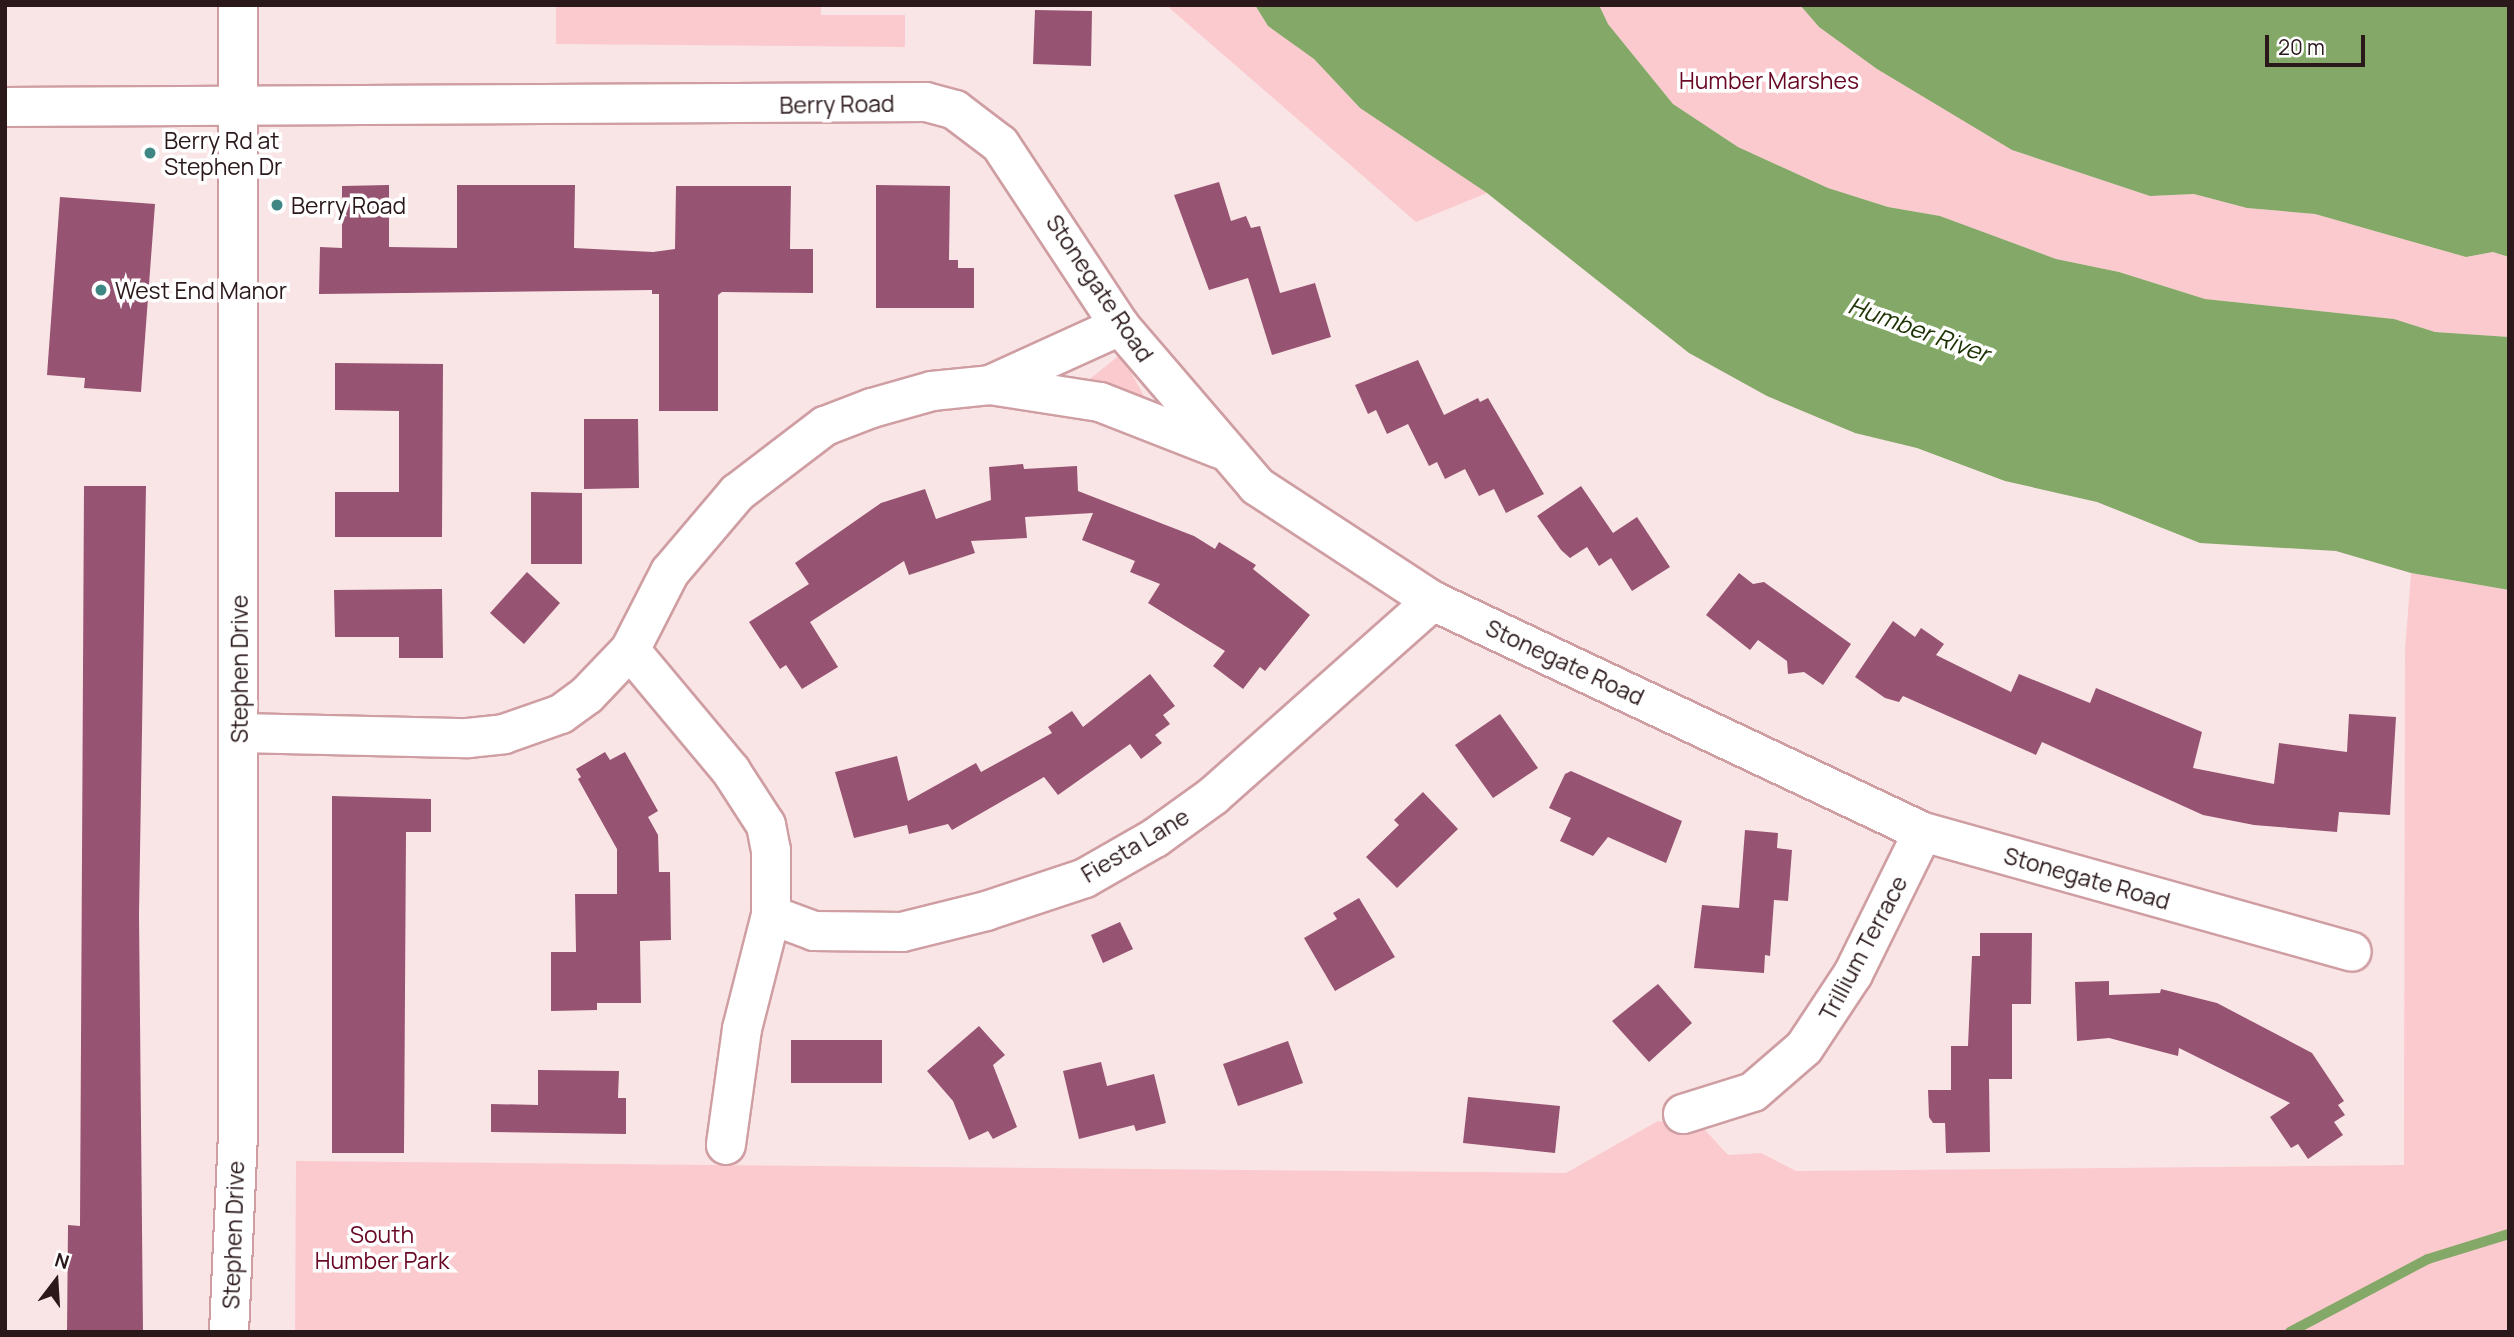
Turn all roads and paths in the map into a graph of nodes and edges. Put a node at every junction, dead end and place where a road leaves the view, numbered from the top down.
1 (238, 5) edge
2 (5, 107) edge
3 (238, 108) junction
4 (955, 110) joint
5 (1120, 326) junction
6 (990, 385) junction
7 (1222, 450) junction
8 (1433, 601) junction
9 (630, 650) junction
10 (239, 733) junction
11 (1923, 832) junction
12 (771, 915) junction
13 (2352, 952) dead end
14 (1683, 1114) dead end
15 (726, 1145) dead end
16 (229, 1332) edge

1 - 3 street, Stephen Drive
2 - 3 street, Berry Road
3 - 4 street, Berry Road
3 - 10 street, Stephen Drive
4 - 5 street, Stonegate Road
5 - 6 street
5 - 7 street, Stonegate Road
6 - 7 street
6 - 9 street
7 - 8 street, Stonegate Road
8 - 11 street, Stonegate Road
8 - 12 street, Fiesta Lane
9 - 10 street
9 - 12 street
10 - 16 street, Stephen Drive
11 - 13 street, Stonegate Road
11 - 14 street, Trillium Terrace
12 - 15 street

